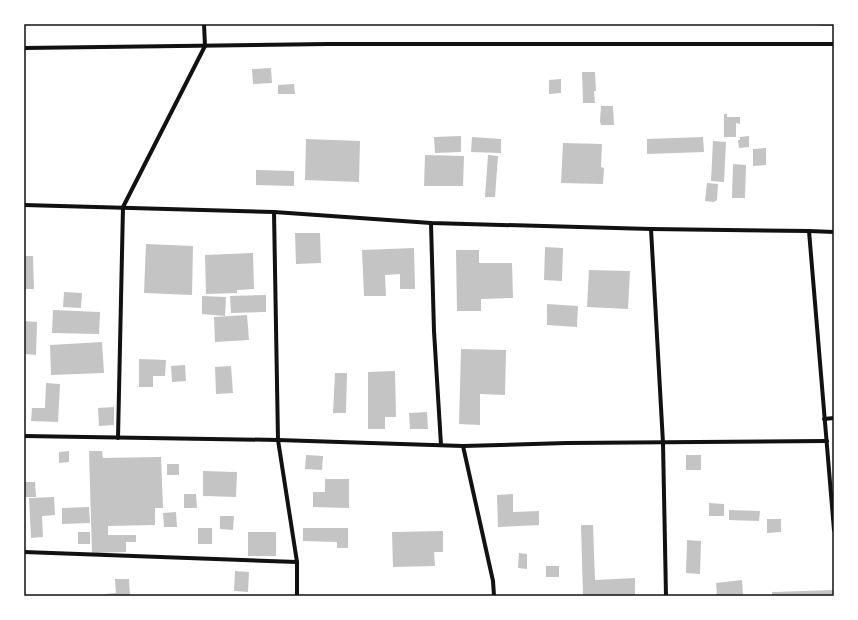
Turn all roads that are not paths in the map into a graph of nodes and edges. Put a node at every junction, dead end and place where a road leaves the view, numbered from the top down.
1 (204, 24) edge
2 (834, 44) edge
3 (205, 46) junction
4 (24, 48) edge
5 (24, 205) edge
6 (123, 207) junction
7 (274, 212) junction
8 (431, 223) junction
9 (651, 229) junction
10 (809, 231) junction
11 (834, 232) edge
12 (834, 418) edge
13 (824, 419) junction
14 (24, 436) edge
15 (118, 438) junction
16 (278, 440) junction
17 (827, 440) junction
18 (663, 443) junction
19 (440, 445) junction
20 (463, 446) junction
21 (834, 530) edge
22 (24, 552) edge
23 (297, 562) junction
24 (297, 596) edge
25 (494, 596) edge
26 (666, 596) edge

1 - 3 street
2 - 3 street
3 - 4 street
3 - 6 street
5 - 6 street
6 - 7 street
6 - 15 street
7 - 8 street
7 - 16 street
8 - 9 street
8 - 19 street
9 - 10 street
9 - 18 street
10 - 11 street
10 - 13 street
12 - 13 street
13 - 17 street
14 - 15 street
15 - 16 street
16 - 19 street
16 - 23 street
17 - 18 street
17 - 21 street
18 - 20 street
18 - 26 street
19 - 20 street
20 - 25 street
22 - 23 street
23 - 24 street

